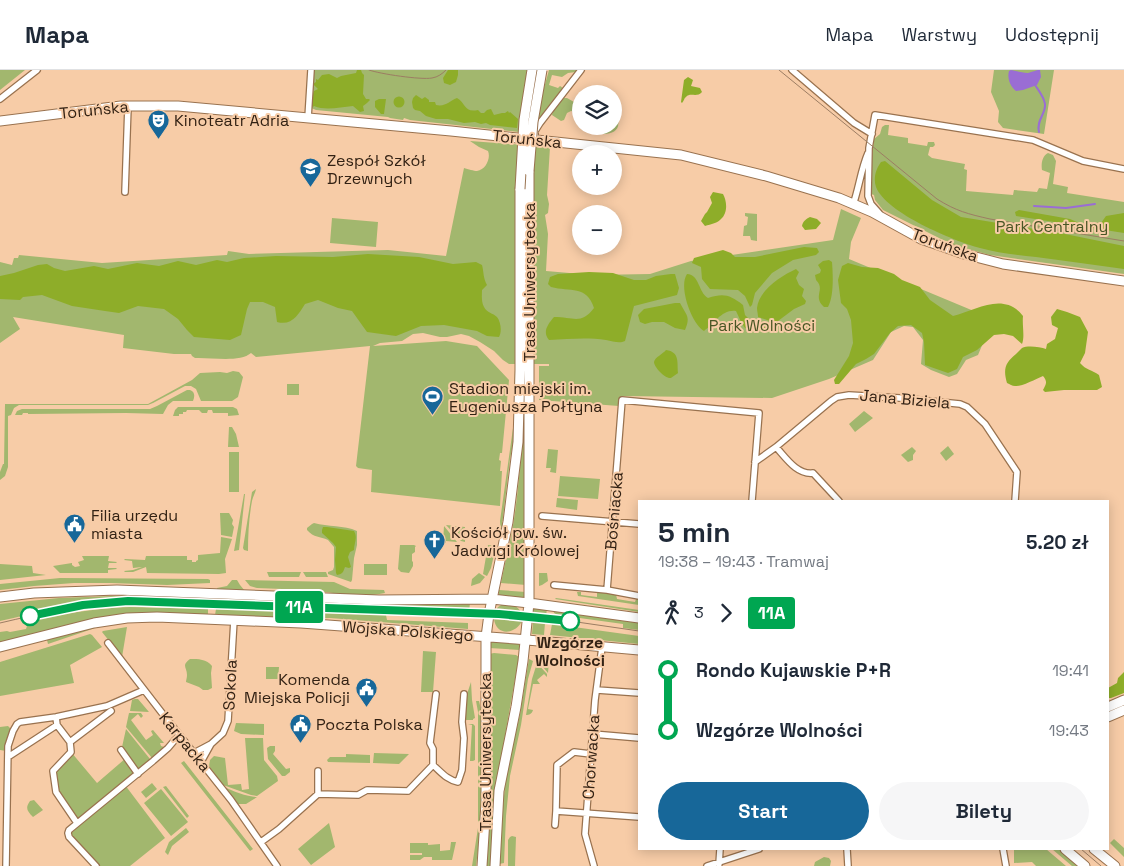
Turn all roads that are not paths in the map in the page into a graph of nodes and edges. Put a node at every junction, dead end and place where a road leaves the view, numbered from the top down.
1 (37, 70) edge
2 (311, 70) edge
3 (532, 70) edge
4 (542, 70) edge
5 (581, 70) edge
6 (792, 70) edge
7 (0, 98) edge
8 (128, 106) junction
9 (308, 118) junction
10 (0, 121) edge
11 (872, 134) junction
12 (534, 140) junction
13 (869, 148) junction
14 (1124, 168) edge
15 (125, 192) dead end
16 (868, 196) junction
17 (857, 206) junction
18 (884, 218) junction
19 (1124, 281) edge
20 (525, 324) junction
21 (776, 447) junction
22 (755, 462) junction
23 (752, 500) edge
24 (838, 500) edge
25 (1016, 500) edge
26 (542, 516) dead end
27 (613, 522) junction
28 (638, 524) edge
29 (554, 585) dead end
30 (607, 590) junction
31 (638, 596) edge
32 (0, 597) edge
33 (492, 599) junction
34 (529, 603) junction
35 (638, 618) edge
36 (234, 620) junction
37 (486, 637) junction
38 (526, 640) junction
39 (108, 643) dead end
40 (602, 646) junction
41 (0, 647) edge
42 (638, 650) edge
43 (144, 690) junction
44 (596, 690) junction
45 (638, 693) edge
46 (436, 694) dead end
47 (464, 694) dead end
48 (1124, 700) edge
49 (1109, 707) edge
50 (1124, 710) edge
51 (111, 711) dead end
52 (56, 717) junction
53 (1109, 717) edge
54 (56, 725) junction
55 (592, 734) junction
56 (179, 735) junction
57 (638, 738) edge
58 (70, 742) junction
59 (211, 744) junction
60 (121, 750) dead end
61 (194, 753) junction
62 (591, 754) junction
63 (8, 757) junction
64 (201, 762) junction
65 (432, 765) junction
66 (318, 770) dead end
67 (138, 774) junction
68 (318, 794) junction
69 (556, 811) junction
70 (587, 813) junction
71 (638, 817) edge
72 (77, 823) junction
73 (555, 825) dead end
74 (261, 842) junction
75 (720, 850) edge
76 (749, 850) edge
77 (847, 850) edge
78 (1003, 850) edge
79 (1066, 850) edge
80 (1095, 850) edge
81 (719, 864) edge
82 (6, 866) edge
83 (94, 866) edge
84 (278, 866) edge
85 (482, 866) edge
86 (495, 866) edge
87 (594, 866) edge
88 (707, 866) edge
89 (848, 866) edge
90 (1006, 866) edge
91 (1085, 866) edge
92 (1115, 866) edge

1 - 7 street
2 - 9 street
3 - 20 street, Trasa Uniwersytecka, bridge
4 - 20 street, Trasa Uniwersytecka, bridge
5 - 12 street
6 - 11 street
8 - 9 street, Toruńska
8 - 10 street, Toruńska
8 - 15 street
9 - 12 street, Toruńska
11 - 13 street
11 - 14 street
12 - 17 street, Toruńska
13 - 16 street
13 - 17 street
16 - 17 street
16 - 18 street
17 - 18 street, Toruńska
18 - 19 street, Toruńska
20 - 33 street, Trasa Uniwersytecka
20 - 34 street, Trasa Uniwersytecka
21 - 22 street, Jana Biziela
21 - 24 street
21 - 25 street, Jana Biziela
22 - 23 street
22 - 27 street, Bośniacka
26 - 27 street
27 - 28 street
27 - 30 street, Bośniacka
29 - 30 street
30 - 31 street
32 - 33 street, Wojska Polskiego
33 - 34 street, Wojska Polskiego
33 - 37 street, Trasa Uniwersytecka
34 - 35 street, Wojska Polskiego
34 - 38 street, Trasa Uniwersytecka
36 - 37 street, Wojska Polskiego
36 - 41 street, Wojska Polskiego
36 - 59 street, Sokola
37 - 38 street, Wojska Polskiego
37 - 85 street, Trasa Uniwersytecka
38 - 40 street, Wojska Polskiego
38 - 86 street, Trasa Uniwersytecka
39 - 43 street, Karpacka
40 - 42 street, Wojska Polskiego
40 - 44 street, Chorwacka
43 - 52 street
43 - 56 street, Karpacka
44 - 45 street
44 - 55 street, Chorwacka
46 - 65 street
47 - 65 street
48 - 49 street
50 - 53 street
51 - 58 street
52 - 54 street
52 - 63 street
54 - 58 street
54 - 63 street
55 - 57 street
55 - 62 street, Chorwacka
56 - 61 street, Karpacka
56 - 67 street
58 - 72 street
59 - 61 street, Sokola
59 - 64 street, Sokola
60 - 67 street
61 - 64 street, Karpacka
62 - 69 street
62 - 70 street, Chorwacka
63 - 82 street
64 - 74 street, Karpacka
65 - 68 street
66 - 68 street
67 - 72 street
68 - 74 street
69 - 70 street
69 - 73 street
70 - 71 street
70 - 87 street, Chorwacka
72 - 83 street
74 - 84 street, Karpacka
75 - 81 street
76 - 81 street
77 - 89 street
78 - 90 street
79 - 91 street
80 - 92 street
81 - 88 street

